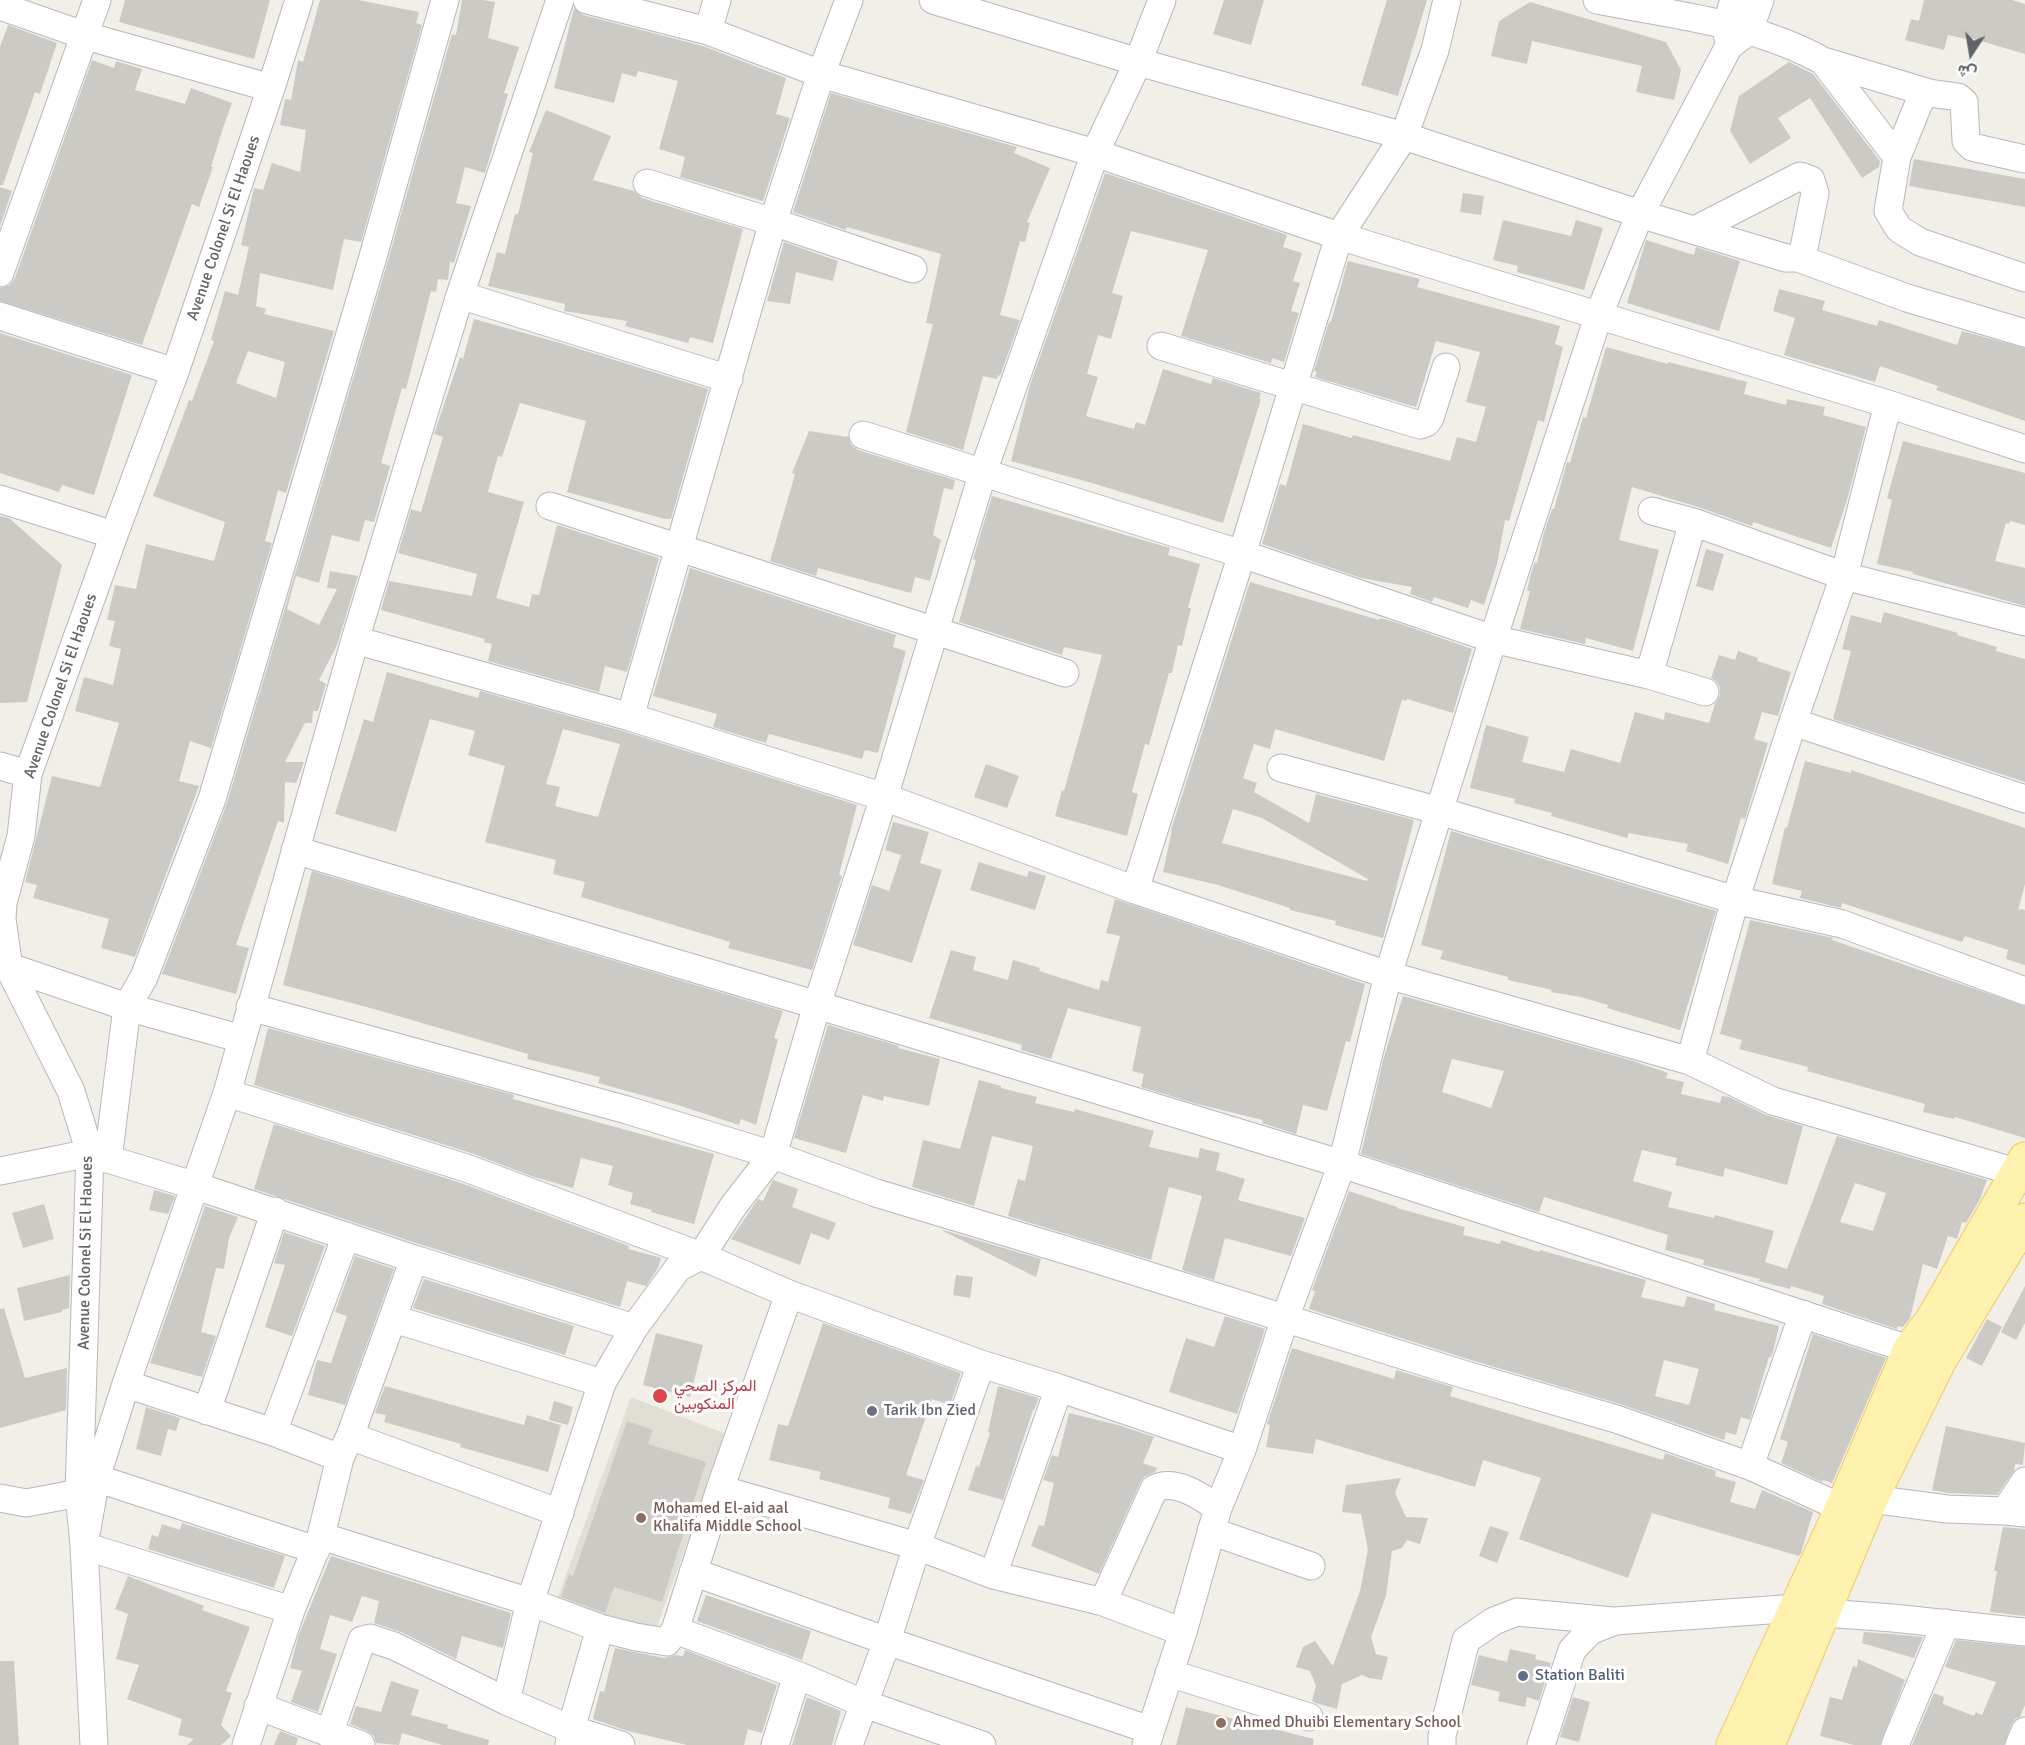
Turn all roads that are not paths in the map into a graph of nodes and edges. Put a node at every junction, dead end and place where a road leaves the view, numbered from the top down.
1 (98, 0) edge
2 (298, 0) edge
3 (445, 0) edge
4 (560, 0) edge
5 (587, 0) edge
6 (717, 0) edge
7 (849, 0) edge
8 (933, 0) edge
9 (1162, 0) edge
10 (1447, 0) edge
11 (1597, 0) edge
12 (1734, 0) edge
13 (1760, 0) edge
14 (0, 6) edge
15 (708, 31) junction
16 (1735, 34) junction
17 (86, 36) junction
18 (1823, 61) junction
19 (1138, 63) junction
20 (820, 74) junction
21 (271, 88) junction
22 (1929, 93) junction
23 (1404, 136) junction
24 (1095, 153) junction
25 (1897, 157) junction
26 (2025, 159) edge
27 (647, 183) dead end
28 (1640, 214) junction
29 (773, 222) junction
30 (1695, 230) junction
31 (1340, 236) junction
32 (1798, 258) junction
33 (913, 269) dead end
34 (0, 273) edge
35 (2025, 278) edge
36 (460, 295) junction
37 (1599, 314) junction
38 (0, 316) edge
39 (2025, 333) edge
40 (1161, 346) dead end
41 (1446, 367) dead end
42 (175, 372) junction
43 (729, 379) junction
44 (1292, 387) junction
45 (1888, 404) junction
46 (863, 435) dead end
47 (2025, 449) edge
48 (983, 472) junction
49 (0, 499) edge
50 (550, 507) dead end
51 (1652, 512) dead end
52 (1693, 522) junction
53 (114, 535) junction
54 (680, 548) junction
55 (1242, 554) junction
56 (1844, 576) junction
57 (2025, 622) edge
58 (935, 630) junction
59 (1492, 639) junction
60 (355, 640) junction
61 (1065, 673) dead end
62 (1649, 675) junction
63 (1705, 692) dead end
64 (630, 717) junction
65 (1793, 722) junction
66 (0, 766) edge
67 (1281, 768) dead end
68 (28, 774) junction
69 (885, 797) junction
70 (2025, 800) edge
71 (1440, 810) junction
72 (295, 850) junction
73 (1135, 890) junction
74 (1736, 900) junction
75 (5, 966) edge
76 (1388, 975) junction
77 (2025, 991) edge
78 (818, 1005) junction
79 (127, 1007) junction
80 (250, 1007) junction
81 (242, 1039) junction
82 (1690, 1061) junction
83 (227, 1093) junction
84 (773, 1155) junction
85 (96, 1157) junction
86 (1342, 1164) junction
87 (2022, 1169) edge
88 (0, 1171) edge
89 (196, 1186) junction
90 (275, 1211) junction
91 (2025, 1220) edge
92 (346, 1236) junction
93 (701, 1256) junction
94 (414, 1258) junction
95 (789, 1294) junction
96 (1803, 1314) junction
97 (394, 1318) junction
98 (1285, 1318) junction
99 (634, 1328) junction
100 (1910, 1349) junction
101 (1940, 1360) junction
102 (981, 1364) junction
103 (603, 1383) junction
104 (126, 1384) junction
105 (1059, 1388) junction
106 (207, 1411) junction
107 (273, 1431) junction
108 (345, 1447) junction
109 (1242, 1450) junction
110 (1750, 1466) junction
111 (2025, 1481) edge
112 (88, 1486) junction
113 (720, 1490) junction
114 (0, 1498) edge
115 (1856, 1504) junction
116 (2015, 1512) edge
117 (560, 1513) junction
118 (1215, 1519) junction
119 (318, 1543) junction
120 (84, 1546) junction
121 (917, 1546) junction
122 (1311, 1566) dead end
123 (693, 1572) junction
124 (993, 1575) junction
125 (530, 1602) junction
126 (1103, 1602) junction
127 (291, 1610) junction
128 (1810, 1611) junction
129 (1615, 1621) junction
130 (1946, 1623) junction
131 (600, 1628) junction
132 (675, 1630) junction
133 (1183, 1632) junction
134 (2025, 1632) edge
135 (887, 1641) junction
136 (1169, 1673) junction
137 (797, 1675) junction
138 (506, 1701) junction
139 (865, 1704) junction
140 (258, 1706) junction
141 (1309, 1717) dead end
142 (2025, 1731) edge
143 (329, 1734) junction
144 (570, 1737) edge
145 (1148, 1737) edge
146 (94, 1745) edge
147 (246, 1745) edge
148 (361, 1745) edge
149 (621, 1745) edge
150 (775, 1745) edge
151 (849, 1745) edge
152 (982, 1745) edge
153 (1442, 1745) edge
154 (1541, 1745) edge
155 (1733, 1745) edge
156 (1768, 1745) edge
157 (1895, 1745) edge
158 (2019, 1745) edge

1 - 17 street
2 - 21 street, Avenue Colonel Si El Haoues
3 - 79 street
4 - 36 street
5 - 15 street
6 - 15 street
7 - 20 street
8 - 19 street
9 - 19 street
10 - 23 street
11 - 16 street
12 - 16 street
13 - 16 street
14 - 17 street
15 - 20 street
16 - 18 street
16 - 28 street
17 - 21 street
17 - 34 street
18 - 22 street
18 - 25 street
19 - 23 street
19 - 24 street
20 - 24 street
20 - 29 street
21 - 42 street, Avenue Colonel Si El Haoues
22 - 25 street
22 - 26 street
23 - 28 street
23 - 31 street
24 - 31 street
24 - 48 street
25 - 35 street
27 - 29 street
28 - 30 street
28 - 37 street
29 - 33 street
29 - 43 street
30 - 32 street
30 - 32 street
31 - 37 street
31 - 44 street
32 - 39 street
36 - 43 street
36 - 60 street
37 - 45 street
37 - 59 street
38 - 42 street
40 - 44 street
41 - 44 street
42 - 53 street, Avenue Colonel Si El Haoues
43 - 54 street
44 - 55 street
45 - 47 street
45 - 56 street
46 - 48 street
48 - 55 street
48 - 58 street
49 - 53 street
50 - 54 street
51 - 52 street
52 - 56 street
52 - 62 street
53 - 68 street, Avenue Colonel Si El Haoues
54 - 58 street
54 - 64 street
55 - 59 street
55 - 73 street
56 - 57 street
56 - 65 street
58 - 61 street
58 - 69 street
59 - 62 street
59 - 71 street
60 - 64 street
60 - 72 street
62 - 63 street
64 - 69 street
65 - 70 street
65 - 74 street
66 - 68 street
67 - 71 street
68 - 75 street, Avenue Colonel Si El Haoues
69 - 73 street
69 - 78 street
71 - 74 street
71 - 76 street
72 - 78 street
72 - 80 street
73 - 76 street
74 - 77 street
74 - 82 street
75 - 79 street
75 - 85 street, Avenue Colonel Si El Haoues
76 - 82 street
76 - 86 street
78 - 84 street
78 - 86 street
79 - 81 street
79 - 85 street
80 - 81 street
80 - 84 street
81 - 83 street
82 - 87 street
83 - 89 street
83 - 93 street
84 - 93 street
84 - 98 street
85 - 88 street
85 - 89 street
85 - 112 street, Avenue Colonel Si El Haoues
86 - 96 street
86 - 98 street
87 - 100 main road
89 - 90 street
89 - 104 street
90 - 92 street
90 - 106 street
91 - 101 main road
92 - 94 street
92 - 107 street
93 - 95 street
93 - 99 street
94 - 97 street
94 - 99 street
95 - 102 street
95 - 113 street
96 - 100 street
96 - 110 street
97 - 103 street
97 - 108 street
98 - 109 street
98 - 110 street
99 - 103 street
100 - 101 street
100 - 115 main road
101 - 115 main road
102 - 105 street
102 - 121 street
103 - 117 street
104 - 106 street
104 - 112 street
105 - 109 street
105 - 124 street
106 - 107 street
107 - 108 street
108 - 117 street
108 - 119 street
109 - 118 street
110 - 115 street
111 - 116 street
112 - 114 street
112 - 119 street
112 - 120 street, Avenue Colonel Si El Haoues
113 - 121 street
113 - 123 street
115 - 116 street
115 - 128 main road
117 - 125 street
118 - 122 street
118 - 126 street
118 - 133 street
119 - 125 street
119 - 127 street
120 - 127 street
120 - 146 street, Avenue Colonel Si El Haoues
121 - 124 street
121 - 135 street
123 - 132 street
123 - 135 street
124 - 126 street
125 - 131 street
125 - 138 street
126 - 133 street
127 - 140 street
128 - 129 street
128 - 130 street
128 - 155 main road
128 - 156 main road
129 - 153 street
129 - 154 street
130 - 134 street
130 - 157 street
131 - 132 street
131 - 144 street
132 - 137 street
133 - 136 street
135 - 139 street
135 - 145 street
136 - 141 street
136 - 145 street
137 - 139 street
137 - 150 street
138 - 143 street
138 - 144 street
139 - 151 street
139 - 152 street
140 - 143 street
140 - 147 street
142 - 158 street
143 - 148 street
144 - 149 street

